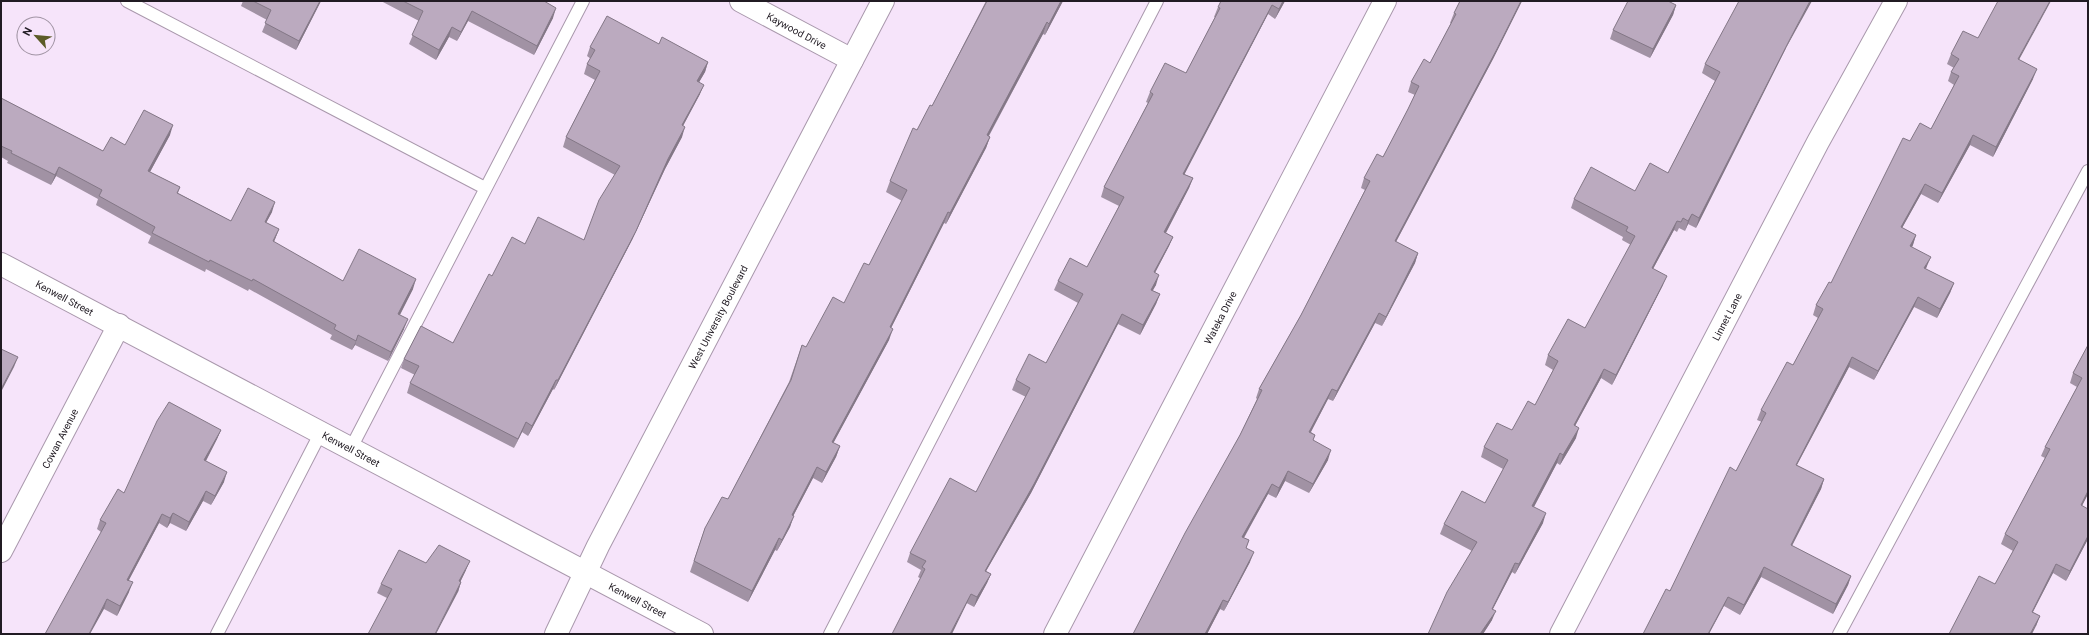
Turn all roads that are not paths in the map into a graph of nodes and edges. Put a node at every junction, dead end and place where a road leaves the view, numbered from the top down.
1 (127, 1) edge
2 (583, 1) edge
3 (741, 1) edge
4 (883, 1) edge
5 (1157, 1) edge
6 (1385, 1) edge
7 (1896, 1) edge
8 (852, 60) junction
9 (2088, 171) edge
10 (485, 188) junction
11 (1, 264) edge
12 (119, 325) junction
13 (320, 434) junction
14 (350, 450) junction
15 (1, 551) edge
16 (584, 572) junction
17 (217, 634) edge
18 (556, 634) edge
19 (702, 634) edge
20 (830, 634) edge
21 (1055, 634) edge
22 (1561, 634) edge
23 (1839, 634) edge

1 - 10 lane
2 - 10 lane
3 - 8 street, Kaywood Drive
4 - 8 street, West University Boulevard
5 - 20 lane
6 - 21 street, Wateka Drive
7 - 22 street, Linnet Lane
8 - 16 street, West University Boulevard
9 - 23 lane
10 - 14 lane
11 - 12 street, Kenwell Street
12 - 13 street, Kenwell Street
12 - 15 street, Cowan Avenue
13 - 14 street, Kenwell Street
13 - 17 lane
14 - 16 street, Kenwell Street
16 - 18 street, West University Boulevard
16 - 19 street, Kenwell Street

